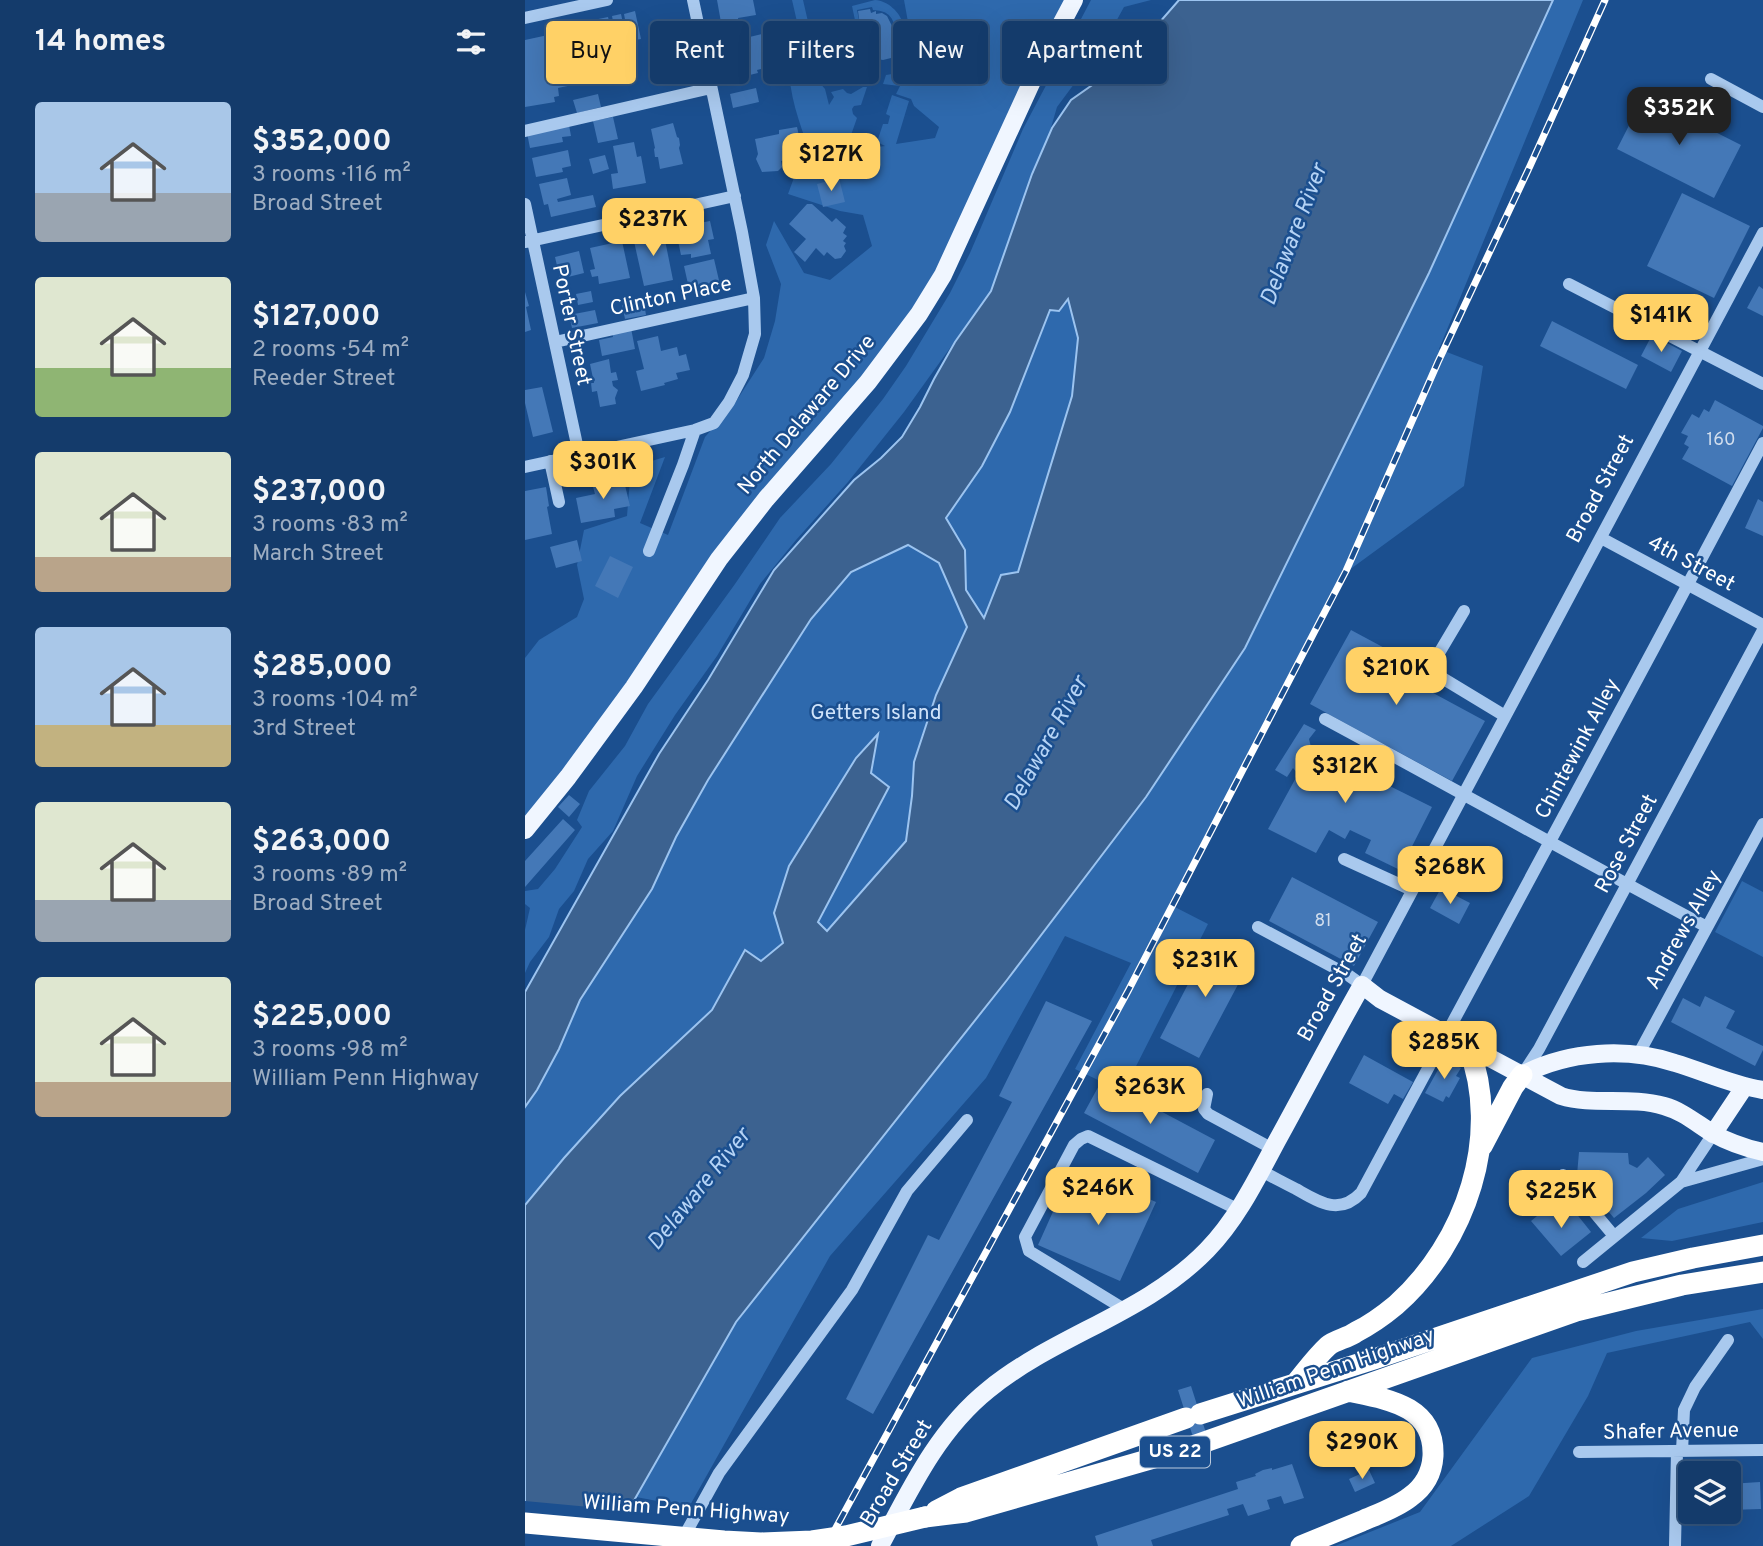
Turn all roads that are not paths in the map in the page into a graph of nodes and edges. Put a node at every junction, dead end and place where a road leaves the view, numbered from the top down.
1 (607, 0) edge
2 (693, 0) edge
3 (1074, 0) edge
4 (525, 18) edge
5 (1711, 79) dead end
6 (711, 88) junction
7 (1763, 107) edge
8 (525, 131) edge
9 (734, 196) junction
10 (525, 204) edge
11 (1763, 233) edge
12 (529, 242) edge
13 (1569, 284) dead end
14 (754, 298) junction
15 (555, 342) junction
16 (1700, 352) junction
17 (1763, 384) edge
18 (695, 430) junction
19 (1763, 443) edge
20 (579, 454) junction
21 (550, 461) junction
22 (525, 467) edge
23 (559, 502) dead end
24 (1601, 538) junction
25 (649, 551) dead end
26 (1688, 585) junction
27 (1464, 611) dead end
28 (1763, 627) edge
29 (1506, 716) junction
30 (1325, 719) dead end
31 (1464, 794) junction
32 (1763, 824) edge
33 (525, 830) edge
34 (1550, 843) junction
35 (1344, 859) dead end
36 (1627, 884) junction
37 (1412, 890) junction
38 (1258, 927) dead end
39 (1707, 927) junction
40 (1362, 985) junction
41 (1446, 1034) junction
42 (1468, 1046) junction
43 (1638, 1055) junction
44 (1522, 1074) junction
45 (1745, 1086) junction
46 (1763, 1090) edge
47 (1207, 1094) dead end
48 (967, 1120) dead end
49 (1713, 1133) junction
50 (1273, 1149) junction
51 (1763, 1152) edge
52 (1478, 1154) junction
53 (1763, 1159) edge
54 (1261, 1171) junction
55 (1563, 1175) dead end
56 (1681, 1182) junction
57 (1239, 1210) junction
58 (1614, 1236) junction
59 (1763, 1245) edge
60 (1583, 1262) dead end
61 (1763, 1272) edge
62 (1124, 1309) junction
63 (1728, 1340) dead end
64 (1296, 1383) junction
65 (1348, 1391) junction
66 (1763, 1450) edge
67 (1680, 1451) junction
68 (1580, 1452) dead end
69 (925, 1517) junction
70 (525, 1523) edge
71 (679, 1546) edge
72 (880, 1546) edge
73 (1301, 1546) edge
74 (1675, 1546) edge

1 - 4 street
2 - 6 street
3 - 33 main road, North Delaware Drive
5 - 7 street
6 - 8 street
6 - 9 street
9 - 12 street
9 - 14 street
10 - 12 street, Porter Street
11 - 16 street, Broad Street
12 - 15 street, Porter Street
13 - 16 street
14 - 15 street, Clinton Place
14 - 18 street
15 - 20 street, Porter Street
16 - 17 street
16 - 24 street, Broad Street
18 - 20 street
18 - 25 street
19 - 26 street, Chintewink Alley
20 - 21 street
21 - 22 street
21 - 23 street
24 - 26 street, 4th Street
24 - 29 street, Broad Street
26 - 28 street, 4th Street
26 - 34 street, Chintewink Alley
27 - 29 street
28 - 36 street, Rose Street
29 - 31 street, Broad Street
30 - 31 street
31 - 34 street
31 - 37 street, Broad Street
32 - 39 street, Andrews Alley
34 - 36 street
34 - 41 street, Chintewink Alley
35 - 37 street
36 - 39 street
36 - 44 street, Rose Street
37 - 40 street, Broad Street
38 - 40 street
39 - 43 street, Andrews Alley
40 - 41 main road
40 - 50 main road, Broad Street
41 - 42 main road
41 - 54 street, Chintewink Alley
42 - 44 main road
42 - 52 highway
43 - 44 main road
43 - 45 main road
44 - 49 main road
44 - 52 highway
45 - 46 main road
45 - 49 main road
47 - 50 street
48 - 71 street
49 - 51 main road
49 - 56 street
50 - 54 main road, Broad Street
52 - 64 highway
53 - 56 street
54 - 57 main road, Broad Street
55 - 58 street
56 - 58 street
57 - 62 main road, Broad Street
57 - 62 street
58 - 60 street
59 - 64 highway, William Penn Highway / US 22
61 - 65 highway, William Penn Highway / US 22
62 - 72 main road, Broad Street
63 - 67 street
64 - 69 highway, William Penn Highway / US 22
65 - 69 highway, William Penn Highway / US 22
65 - 73 highway
66 - 67 street, Shafer Avenue
67 - 68 street, Shafer Avenue
67 - 74 street
69 - 70 highway, William Penn Highway / US 22, bridge

